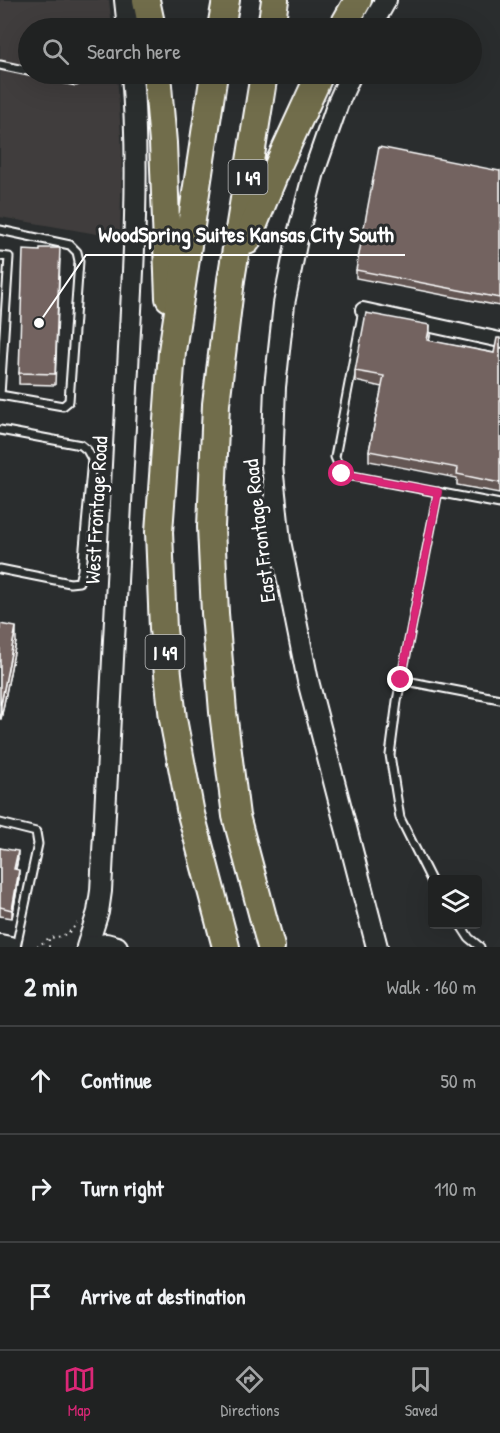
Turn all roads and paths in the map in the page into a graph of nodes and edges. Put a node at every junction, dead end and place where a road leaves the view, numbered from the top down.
1 (125, 0) edge
2 (146, 0) edge
3 (226, 0) edge
4 (275, 0) edge
5 (358, 0) edge
6 (386, 0) edge
7 (127, 18) edge
8 (150, 18) edge
9 (223, 18) edge
10 (272, 18) edge
11 (348, 18) edge
12 (376, 18) edge
13 (0, 65) edge
14 (18, 69) edge
15 (132, 84) edge
16 (158, 84) edge
17 (212, 84) edge
18 (262, 84) edge
19 (315, 84) edge
20 (347, 84) edge
21 (0, 230) edge
22 (0, 256) edge
23 (231, 280) junction
24 (363, 310) joint
25 (500, 340) edge
26 (172, 351) junction
27 (0, 395) edge
28 (0, 430) edge
29 (438, 492) junction
30 (500, 504) edge
31 (0, 569) edge
32 (401, 680) junction
33 (500, 699) edge
34 (0, 823) edge
35 (428, 875) edge
36 (463, 929) edge
37 (49, 938) dead end
38 (0, 945) edge
39 (10, 947) edge
40 (16, 947) edge
41 (38, 947) edge
42 (88, 947) edge
43 (117, 947) edge
44 (226, 947) edge
45 (271, 947) edge
46 (377, 947) edge
47 (480, 947) edge

1 - 7 street
2 - 8 highway
3 - 9 highway
4 - 10 highway
5 - 11 highway
6 - 12 street
13 - 14 lane
15 - 42 street, West Frontage Road
16 - 26 highway
17 - 26 highway, I 49
18 - 23 highway, I 49
19 - 23 highway
20 - 46 street, East Frontage Road
21 - 27 lane
22 - 27 lane
23 - 45 highway, I 49
24 - 25 street
24 - 29 lane
26 - 44 highway, I 49
28 - 31 lane
29 - 30 lane
29 - 32 lane
32 - 33 lane
32 - 35 lane
34 - 40 lane
36 - 47 lane
37 - 41 path
38 - 39 street
42 - 43 street

